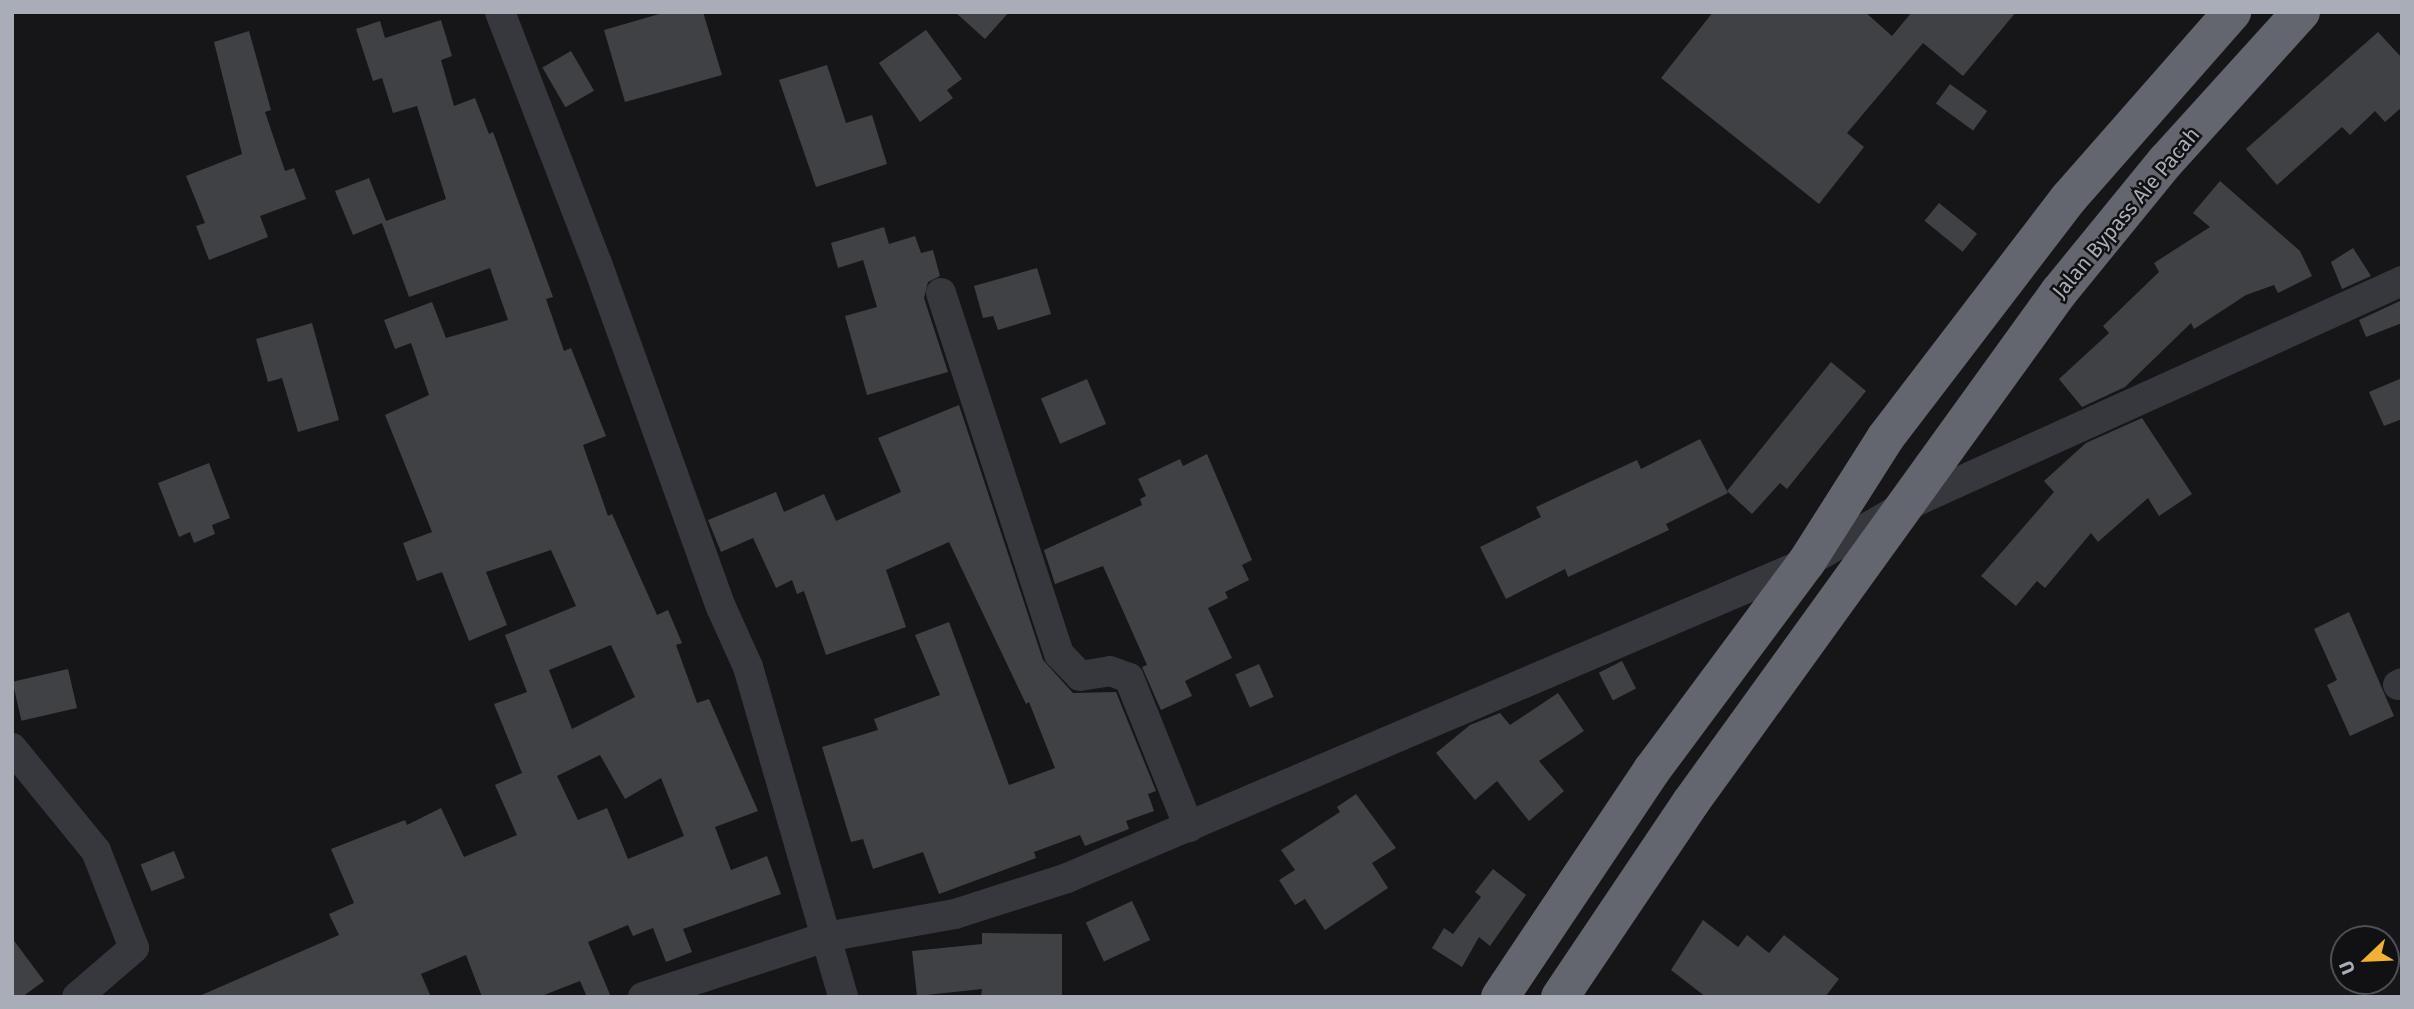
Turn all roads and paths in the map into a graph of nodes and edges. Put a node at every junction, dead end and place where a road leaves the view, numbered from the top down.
1 (500, 12) edge
2 (2232, 12) edge
3 (2301, 12) edge
4 (2402, 281) edge
5 (941, 293) dead end
6 (1899, 509) junction
7 (1806, 563) junction
8 (12, 748) edge
9 (1189, 827) junction
10 (826, 937) junction
11 (77, 997) edge
12 (643, 997) edge
13 (843, 997) edge
14 (1500, 997) edge
15 (1560, 997) edge

1 - 10 street
2 - 7 highway
3 - 6 highway, Jalan Bypass Aie Pacah
4 - 6 street
5 - 9 street
6 - 7 street
6 - 15 highway, Jalan Bypass Aie Pacah
7 - 9 street
7 - 14 highway
8 - 11 street
9 - 10 street
10 - 12 street
10 - 13 street

